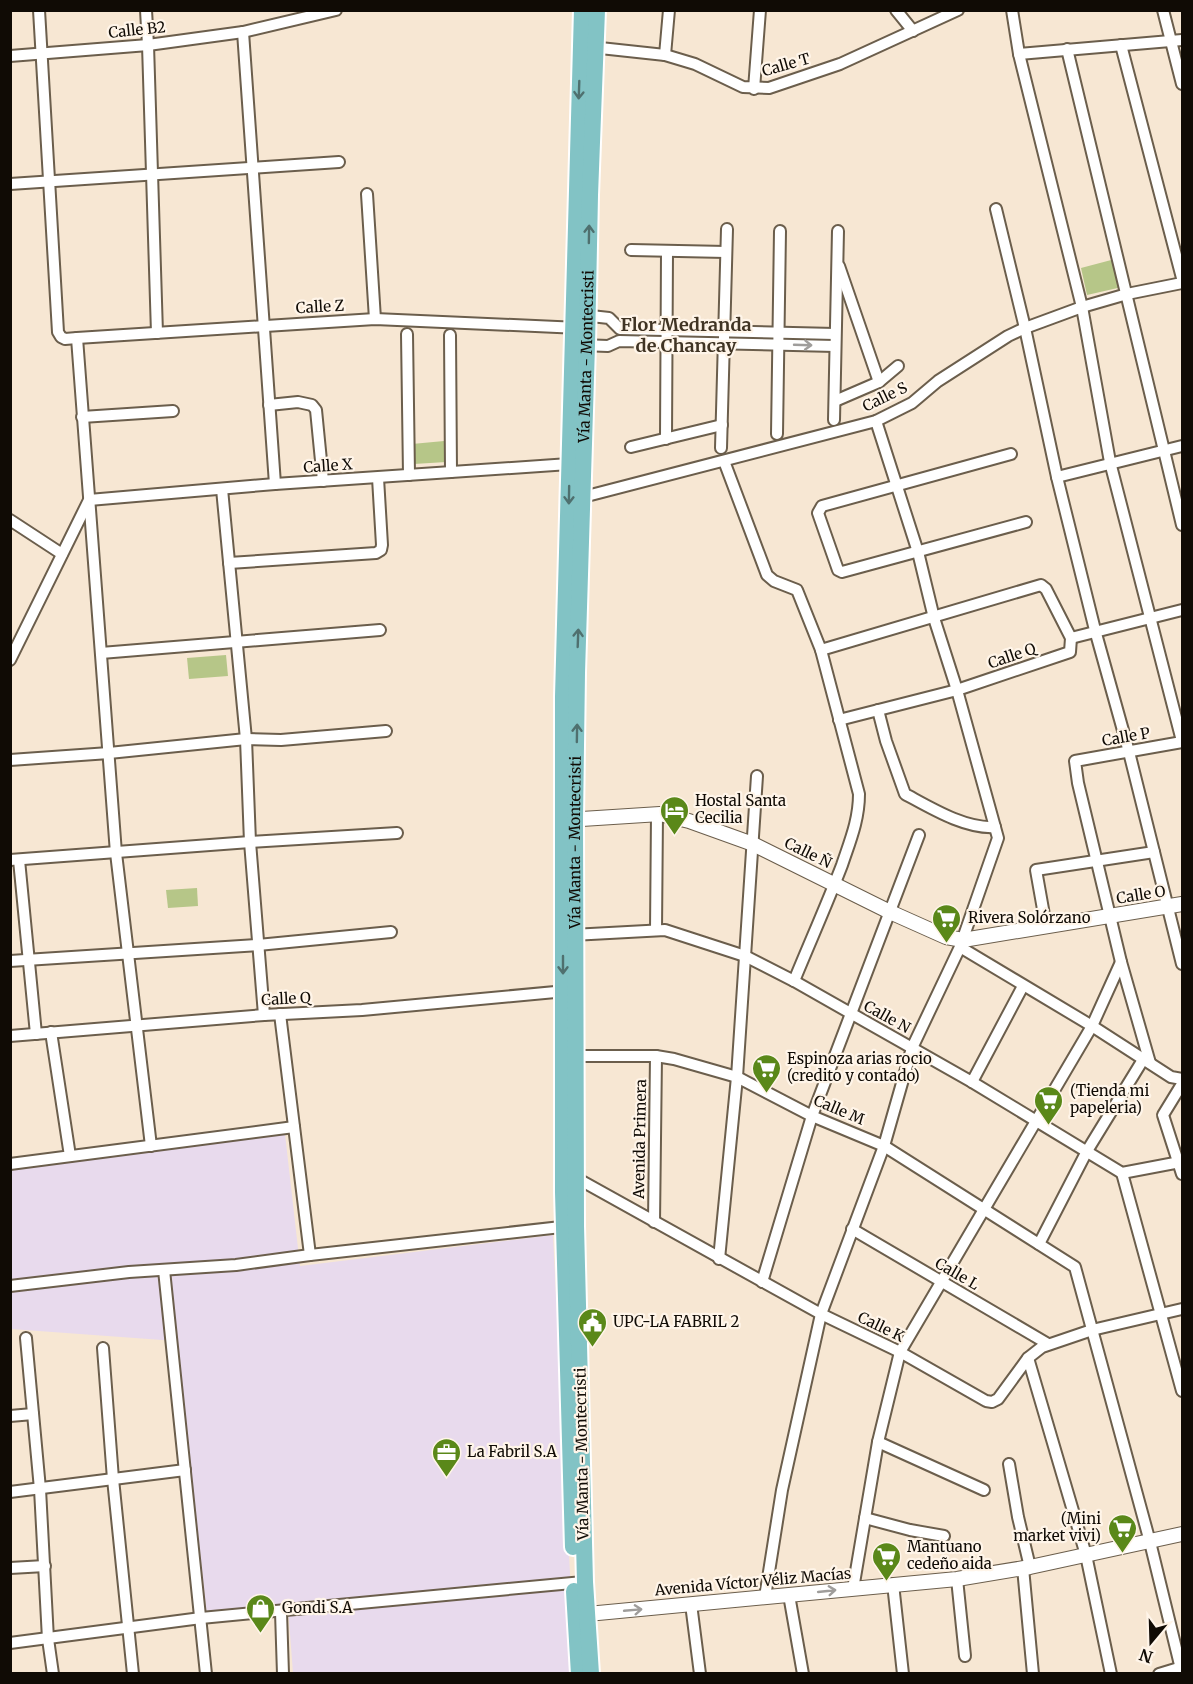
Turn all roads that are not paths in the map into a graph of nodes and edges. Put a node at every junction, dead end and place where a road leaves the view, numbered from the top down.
1 (39, 10) edge
2 (146, 10) edge
3 (336, 10) edge
4 (582, 10) edge
5 (597, 10) edge
6 (669, 10) edge
7 (760, 10) edge
8 (896, 10) edge
9 (958, 10) edge
10 (1012, 10) edge
11 (1163, 10) edge
12 (913, 31) junction
13 (243, 32) junction
14 (1182, 40) edge
15 (1170, 41) junction
16 (148, 45) junction
17 (1121, 45) junction
18 (588, 47) junction
19 (1067, 49) junction
20 (43, 53) junction
21 (1019, 54) junction
22 (665, 55) junction
23 (10, 56) edge
24 (1182, 84) edge
25 (753, 89) junction
26 (339, 162) dead end
27 (254, 167) junction
28 (152, 174) junction
29 (48, 181) junction
30 (10, 184) edge
31 (367, 194) dead end
32 (996, 209) dead end
33 (727, 229) dead end
34 (780, 231) dead end
35 (838, 231) dead end
36 (631, 250) dead end
37 (667, 252) junction
38 (726, 252) junction
39 (837, 259) junction
40 (1182, 278) edge
41 (1182, 283) edge
42 (1127, 294) junction
43 (1082, 307) junction
44 (375, 319) junction
45 (264, 325) junction
46 (1025, 328) junction
47 (580, 329) junction
48 (157, 333) junction
49 (407, 333) dead end
50 (450, 335) dead end
51 (667, 336) junction
52 (723, 337) junction
53 (77, 338) junction
54 (778, 339) junction
55 (835, 340) junction
56 (898, 366) dead end
57 (879, 382) junction
58 (836, 401) junction
59 (269, 405) junction
60 (173, 411) dead end
61 (82, 417) junction
62 (834, 420) dead end
63 (876, 421) junction
64 (722, 425) junction
65 (777, 434) dead end
66 (666, 440) junction
67 (1182, 446) edge
68 (631, 447) dead end
69 (721, 448) dead end
70 (1163, 449) junction
71 (1011, 454) dead end
72 (724, 461) junction
73 (1110, 462) junction
74 (569, 465) junction
75 (451, 472) junction
76 (409, 475) junction
77 (1057, 477) junction
78 (378, 478) junction
79 (323, 481) junction
80 (275, 484) junction
81 (897, 484) junction
82 (222, 489) junction
83 (583, 497) junction
84 (88, 500) junction
85 (10, 520) edge
86 (1026, 522) dead end
87 (1182, 525) edge
88 (918, 552) junction
89 (62, 554) junction
90 (229, 563) junction
91 (1182, 610) edge
92 (1149, 617) junction
93 (934, 618) junction
94 (380, 630) dead end
95 (1095, 630) junction
96 (15, 635) edge
97 (1071, 638) junction
98 (236, 640) junction
99 (821, 650) junction
100 (101, 652) junction
101 (10, 660) edge
102 (957, 690) junction
103 (878, 710) junction
104 (839, 720) junction
105 (386, 731) dead end
106 (246, 739) junction
107 (1182, 742) edge
108 (1129, 752) junction
109 (109, 753) junction
110 (10, 760) edge
111 (757, 776) dead end
112 (657, 814) junction
113 (569, 820) junction
114 (995, 827) junction
115 (397, 833) dead end
116 (919, 835) dead end
117 (250, 842) junction
118 (753, 844) junction
119 (1154, 852) junction
120 (116, 853) junction
121 (15, 860) edge
122 (1097, 861) junction
123 (835, 884) junction
124 (1182, 904) edge
125 (1168, 907) junction
126 (890, 912) junction
127 (1112, 916) junction
128 (1046, 926) junction
129 (656, 930) junction
130 (391, 932) dead end
131 (569, 935) junction
132 (961, 944) junction
133 (258, 945) junction
134 (129, 954) junction
135 (745, 956) junction
136 (29, 960) junction
137 (10, 961) edge
138 (1121, 962) junction
139 (1182, 964) edge
140 (794, 981) junction
141 (1023, 986) junction
142 (570, 991) junction
143 (280, 1014) junction
144 (849, 1014) junction
145 (264, 1015) junction
146 (137, 1025) junction
147 (1092, 1026) junction
148 (51, 1032) junction
149 (36, 1034) junction
150 (10, 1035) edge
151 (912, 1048) junction
152 (571, 1056) junction
153 (656, 1056) junction
154 (1147, 1060) junction
155 (737, 1077) junction
156 (1182, 1081) edge
157 (972, 1082) junction
158 (812, 1116) junction
159 (1035, 1121) junction
160 (294, 1127) junction
161 (151, 1146) junction
162 (884, 1146) junction
163 (1087, 1151) junction
164 (70, 1156) junction
165 (1180, 1162) junction
166 (10, 1164) edge
167 (1122, 1173) junction
168 (569, 1174) junction
169 (1182, 1174) edge
170 (984, 1209) junction
171 (654, 1222) junction
172 (570, 1226) junction
173 (852, 1229) junction
174 (1039, 1244) junction
175 (310, 1255) junction
176 (719, 1258) junction
177 (164, 1270) junction
178 (762, 1282) junction
179 (940, 1282) junction
180 (10, 1286) edge
181 (1182, 1309) edge
182 (821, 1314) junction
183 (1161, 1314) junction
184 (1092, 1330) junction
185 (26, 1338) dead end
186 (1048, 1344) junction
187 (103, 1348) dead end
188 (900, 1352) junction
189 (1028, 1358) junction
190 (1182, 1391) edge
191 (33, 1414) junction
192 (10, 1416) edge
193 (878, 1442) junction
194 (1009, 1464) dead end
195 (185, 1470) junction
196 (113, 1479) junction
197 (40, 1489) junction
198 (984, 1490) dead end
199 (10, 1492) edge
200 (865, 1518) junction
201 (1182, 1534) edge
202 (944, 1536) dead end
203 (1150, 1542) junction
204 (1086, 1555) junction
205 (45, 1566) junction
206 (1027, 1567) junction
207 (10, 1568) edge
208 (957, 1579) junction
209 (579, 1583) junction
210 (894, 1584) junction
211 (853, 1589) junction
212 (789, 1595) junction
213 (765, 1597) junction
214 (692, 1605) junction
215 (281, 1612) junction
216 (581, 1615) junction
217 (201, 1618) junction
218 (130, 1628) junction
219 (48, 1639) junction
220 (10, 1643) edge
221 (966, 1656) dead end
222 (1182, 1669) edge
223 (52, 1674) edge
224 (133, 1674) edge
225 (206, 1674) edge
226 (283, 1674) edge
227 (579, 1674) edge
228 (591, 1674) edge
229 (700, 1674) edge
230 (803, 1674) edge
231 (903, 1674) edge
232 (1033, 1674) edge
233 (1111, 1674) edge
234 (1159, 1674) edge

1 - 20 street
2 - 16 street
3 - 13 street, Calle B2
4 - 18 main road, Vía Manta - Montecristi
5 - 18 main road, Vía Manta - Montecristi
6 - 22 street
7 - 25 street
8 - 12 street
9 - 12 street, Calle T
10 - 21 street
11 - 15 street
12 - 25 street, Calle T
13 - 16 street, Calle B2
13 - 27 street
14 - 15 street
15 - 17 street
15 - 24 street
16 - 20 street, Calle B2
16 - 28 street
17 - 19 street
17 - 40 street
18 - 22 street, Calle T
18 - 47 main road, Vía Manta - Montecristi
19 - 21 street
19 - 42 street
20 - 23 street, Calle B2
20 - 29 street
21 - 43 street
22 - 25 street, Calle T
26 - 27 street
27 - 28 street
27 - 45 street
28 - 29 street
28 - 48 street
29 - 30 street
29 - 53 street, Calle Z
31 - 44 street
32 - 46 street
33 - 38 street
34 - 54 street
35 - 39 street
36 - 37 street
37 - 38 street
37 - 51 street
38 - 52 street
39 - 55 street
39 - 57 street
41 - 42 street, Calle S
42 - 43 street, Calle S
42 - 70 street
43 - 46 street, Calle S
43 - 73 street
44 - 45 street, Calle Z
44 - 47 street, Calle Z
45 - 48 street, Calle Z
45 - 59 street
46 - 63 street, Calle S
46 - 77 street
47 - 51 street
47 - 51 street
47 - 74 main road, Vía Manta - Montecristi
47 - 83 main road, Vía Manta - Montecristi
48 - 53 street, Calle Z
49 - 76 street
50 - 75 street
51 - 52 street
51 - 66 street
52 - 54 street
52 - 64 street
53 - 61 street
54 - 55 street
54 - 65 street
55 - 58 street
56 - 57 street
57 - 58 street
58 - 62 street
59 - 79 street
59 - 80 street
60 - 61 street
61 - 84 street
63 - 72 street, Calle S
63 - 81 street
64 - 66 street
64 - 69 street
66 - 68 street
67 - 70 street
70 - 73 street
70 - 87 street
71 - 81 street
72 - 83 street, Calle S
72 - 99 street
73 - 77 street
73 - 92 street
74 - 75 street, Calle X
74 -> 113 main road, Vía Manta - Montecristi
75 - 76 street, Calle X
76 - 78 street, Calle X
77 - 95 street
78 - 79 street, Calle X
78 - 90 street
79 - 80 street, Calle X
80 - 82 street, Calle X
81 - 88 street
81 - 88 street
82 - 84 street, Calle X
82 - 90 street
113 -> 83 main road, Vía Manta - Montecristi
84 - 89 street
84 - 100 street
85 - 89 street
86 - 88 street
88 - 93 street
89 - 96 street
90 - 98 street
91 - 92 street
92 - 95 street
92 - 107 street
93 - 97 street
93 - 99 street
93 - 102 street
94 - 98 street
95 - 97 street
95 - 108 street
96 - 101 street
97 - 102 street, Calle Q
98 - 100 street
98 - 106 street
99 - 104 street
100 - 109 street
102 - 103 street, Calle Q
102 - 114 street
103 - 104 street, Calle Q
103 - 114 street
104 - 123 street
105 - 106 street
106 - 109 street
106 - 117 street
107 - 108 street, Calle P
108 - 119 street
108 - 122 street, Calle P
109 - 110 street
109 - 120 street
111 - 118 street
112 - 113 street, Calle Ñ
112 - 118 street, Calle Ñ
112 - 129 street
113 - 131 main road, Vía Manta - Montecristi
114 - 132 street
115 - 117 street
116 - 126 street
117 - 120 street
117 - 133 street
118 - 123 street, Calle Ñ
118 - 135 street
119 - 122 street
119 - 125 street
120 - 121 street
120 - 134 street
121 - 136 street
122 - 127 street
122 - 128 street
123 - 126 street, Calle Ñ
123 - 140 street
124 - 125 street, Calle O
125 - 127 street, Calle O
125 - 139 street
126 - 132 street, Calle Ñ
126 - 144 street
127 - 128 street, Calle O
127 - 138 street
128 - 132 street, Calle O
129 - 131 street, Calle N
129 - 135 street, Calle N
130 - 133 street
131 - 142 main road, Vía Manta - Montecristi
132 - 141 street, Calle Ñ
132 - 151 street
133 - 134 street
133 - 145 street
134 - 136 street
134 - 146 street
135 - 140 street, Calle N
135 - 155 street
136 - 137 street
136 - 149 street
138 - 147 street
138 - 154 street
140 - 144 street, Calle N
141 - 147 street, Calle Ñ
141 - 157 street
142 - 143 street, Calle Q
142 - 152 main road, Vía Manta - Montecristi
143 - 145 street, Calle Q
143 - 160 street
144 - 151 street, Calle N
144 - 158 street
145 - 146 street, Calle Q
146 - 148 street, Calle Q
146 - 161 street
147 - 154 street, Calle Ñ
147 - 159 street
148 - 149 street, Calle Q
148 - 164 street
149 - 150 street, Calle Q
151 - 157 street, Calle N
151 - 162 street
152 - 153 street, Calle M
152 - 168 main road, Vía Manta - Montecristi
153 - 155 street, Calle M
153 - 171 street, Avenida Primera
154 - 156 street, Calle Ñ
154 - 163 street
155 - 158 street, Calle M
155 - 176 street
156 - 165 street
157 - 159 street, Calle N
158 - 162 street, Calle M
158 - 178 street
159 - 163 street, Calle N
159 - 170 street
160 - 161 street
160 - 175 street
161 - 164 street
162 - 170 street, Calle M
162 - 173 street
163 - 167 street, Calle N
163 - 174 street
164 - 166 street
165 - 167 street
165 - 169 street
167 - 183 street
168 - 171 street, Calle K
168 - 172 main road, Vía Manta - Montecristi
170 - 174 street, Calle M
170 - 179 street
171 - 176 street, Calle K
172 - 175 street
172 - 209 main road, Vía Manta - Montecristi
173 - 179 street, Calle L
173 - 182 street
174 - 184 street, Calle M
175 - 177 street
176 - 178 street, Calle K
177 - 180 street
177 - 195 street
178 - 182 street, Calle K
179 - 186 street, Calle L
179 - 188 street
181 - 183 street, Calle K
182 - 188 street, Calle K
182 - 213 street
183 - 184 street, Calle K
183 - 190 street
184 - 186 street, Calle K
184 - 203 street
185 - 191 street
186 - 189 street, Calle K
187 - 196 street
188 - 189 street, Calle K
188 - 193 street
189 - 204 street
191 - 192 street
191 - 197 street
193 - 198 street
193 - 200 street
194 - 206 street
195 - 196 street
195 - 217 street
196 - 197 street
196 - 218 street
197 - 199 street
197 - 205 street
200 - 202 street
200 - 211 street
201 - 203 street, Avenida Víctor Véliz Macías
203 - 204 street, Avenida Víctor Véliz Macías
203 - 222 street
204 - 206 street, Avenida Víctor Véliz Macías
204 - 233 street
205 - 207 street
205 - 219 street
206 - 208 street, Avenida Víctor Véliz Macías
206 - 232 street
208 - 210 street, Avenida Víctor Véliz Macías
208 - 221 street
209 - 215 street
209 - 216 main road, Vía Manta - Montecristi
210 - 211 street, Avenida Víctor Véliz Macías
210 - 231 street
212 -> 211 street, Avenida Víctor Véliz Macías
212 - 213 street, Avenida Víctor Véliz Macías
212 - 230 street
213 - 214 street, Avenida Víctor Véliz Macías
216 -> 214 street, Avenida Víctor Véliz Macías
214 - 229 street
215 - 217 street
215 - 226 street
216 - 227 main road, Vía Manta - Montecristi
216 - 228 main road, Vía Manta - Montecristi
217 - 218 street
217 - 225 street
218 - 219 street
218 - 224 street
219 - 220 street
219 - 223 street
222 - 234 street

